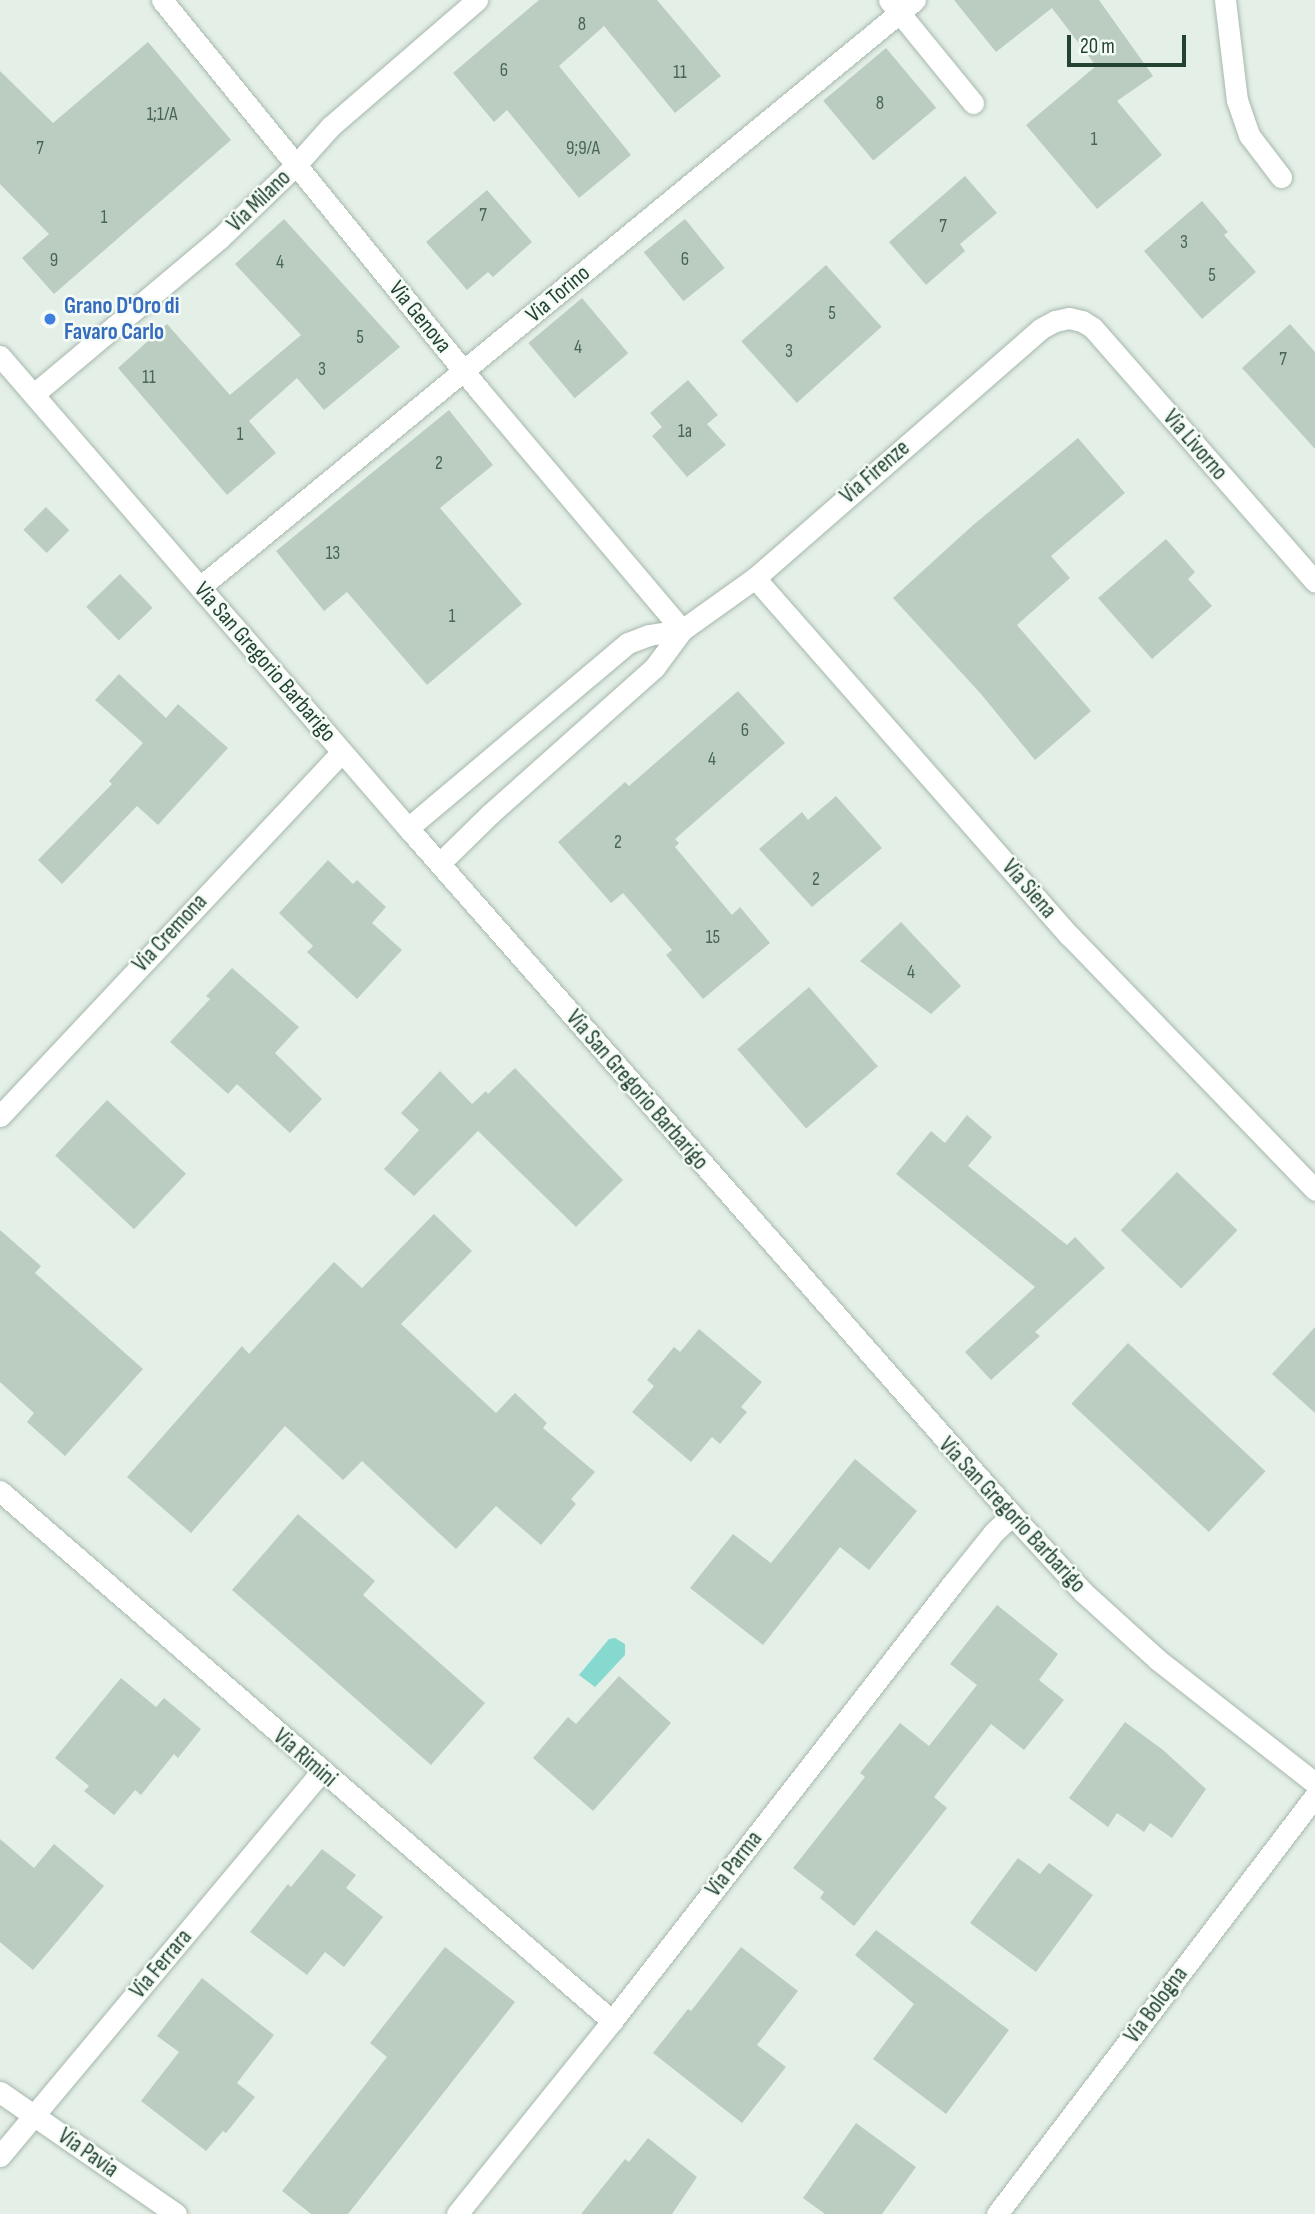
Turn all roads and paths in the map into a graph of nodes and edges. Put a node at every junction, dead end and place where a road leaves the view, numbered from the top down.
1 (162, 0) edge
2 (477, 0) edge
3 (1225, 0) edge
4 (901, 4) edge
5 (973, 103) dead end
6 (296, 165) junction
7 (1281, 177) dead end
8 (1069, 318) joint
9 (0, 356) edge
10 (465, 371) junction
11 (34, 394) junction
12 (755, 578) junction
13 (1315, 582) edge
14 (200, 587) junction
15 (682, 630) junction
16 (342, 752) junction
17 (408, 828) junction
18 (440, 863) junction
19 (0, 1116) edge
20 (1315, 1190) edge
21 (0, 1491) edge
22 (1012, 1515) junction
23 (321, 1772) junction
24 (1315, 1783) edge
25 (1315, 1796) edge
26 (612, 2021) junction
27 (0, 2092) edge
28 (34, 2116) junction
29 (0, 2156) edge
30 (176, 2214) edge
31 (457, 2214) edge
32 (997, 2214) edge

1 - 6 street, Via Genova
2 - 6 street, Via Milano
3 - 7 street
4 - 5 street
4 - 10 street, Via Torino
6 - 10 street, Via Genova
6 - 11 street, Via Milano
8 - 12 street, Via Firenze
8 - 13 street, Via Livorno
9 - 11 street, Via San Gregorio Barbarigo
10 - 14 street, Via Torino
10 - 15 street, Via Genova
11 - 14 street, Via San Gregorio Barbarigo
12 - 15 street, Via Firenze
12 - 20 street, Via Siena
14 - 16 street, Via San Gregorio Barbarigo
15 - 17 street, Via Firenze
15 - 18 street, Via Firenze
16 - 17 street, Via San Gregorio Barbarigo
16 - 19 street, Via Cremona
17 - 18 street, Via San Gregorio Barbarigo
18 - 22 street, Via San Gregorio Barbarigo
21 - 23 street, Via Rimini
22 - 24 street, Via San Gregorio Barbarigo
22 - 26 street, Via Parma
23 - 26 street, Via Rimini
23 - 28 street, Via Ferrara
25 - 32 street, Via Bologna
26 - 31 street, Via Parma
27 - 28 street, Via Pavia
28 - 29 street, Via Ferrara
28 - 30 street, Via Pavia

